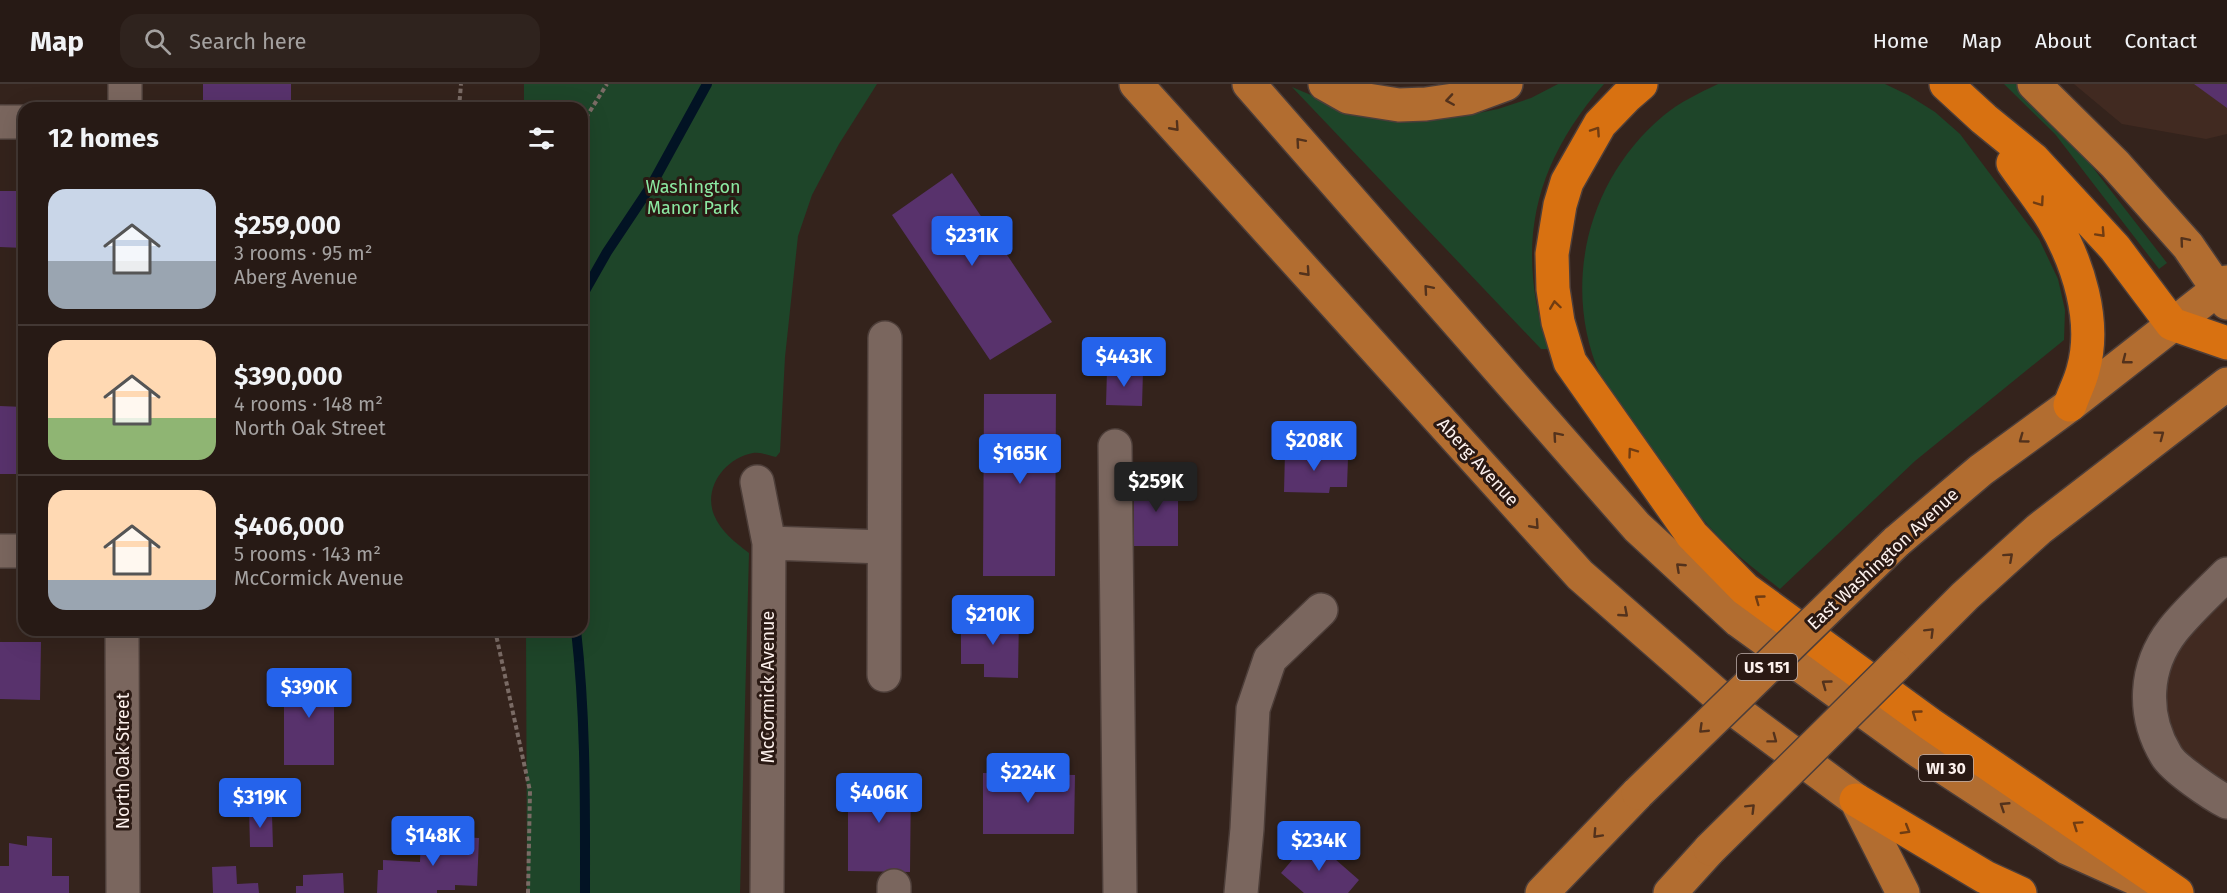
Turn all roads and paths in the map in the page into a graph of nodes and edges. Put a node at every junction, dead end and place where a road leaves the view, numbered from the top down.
1 (125, 84) edge
2 (461, 84) edge
3 (607, 84) edge
4 (1136, 84) edge
5 (1249, 84) edge
6 (1325, 84) edge
7 (1506, 84) edge
8 (1641, 84) edge
9 (1946, 84) edge
10 (2034, 84) edge
11 (125, 102) edge
12 (460, 102) edge
13 (588, 114) edge
14 (1984, 119) junction
15 (0, 122) edge
16 (18, 122) edge
17 (2224, 291) edge
18 (2172, 324) junction
19 (885, 338) dead end
20 (2227, 343) edge
21 (2227, 384) edge
22 (2070, 405) junction
23 (1115, 446) dead end
24 (757, 482) dead end
25 (770, 543) junction
26 (884, 547) junction
27 (0, 551) edge
28 (18, 551) edge
29 (2227, 574) edge
30 (1321, 610) dead end
31 (122, 636) edge
32 (496, 636) edge
33 (884, 675) dead end
34 (1856, 800) junction
35 (2227, 802) edge
36 (123, 893) edge
37 (528, 893) edge
38 (767, 893) edge
39 (1120, 893) edge
40 (1241, 893) edge
41 (1542, 893) edge
42 (1670, 893) edge
43 (1903, 893) edge
44 (2020, 893) edge
45 (2166, 893) edge
46 (2177, 893) edge

1 - 11 street
2 - 12 path
3 - 13 path
4 -> 34 main road, Aberg Avenue
45 -> 5 main road, WI 30
7 -> 6 main road
46 -> 8 highway
9 - 14 highway
17 -> 10 main road
14 -> 18 highway
14 -> 22 highway
15 - 16 street
17 - 18 main road, East Washington Avenue / US 151
18 - 20 highway
18 -> 22 main road, East Washington Avenue / US 151
19 - 26 street
42 -> 21 main road, bridge
22 -> 41 main road, East Washington Avenue / US 151, bridge
23 - 39 street
24 - 25 street, McCormick Avenue
25 - 26 street
25 - 38 street, McCormick Avenue
26 - 33 street
27 - 28 street
29 - 35 street
30 - 40 street
31 - 36 street, North Oak Street
32 - 37 path
34 - 43 main road
34 -> 44 highway

